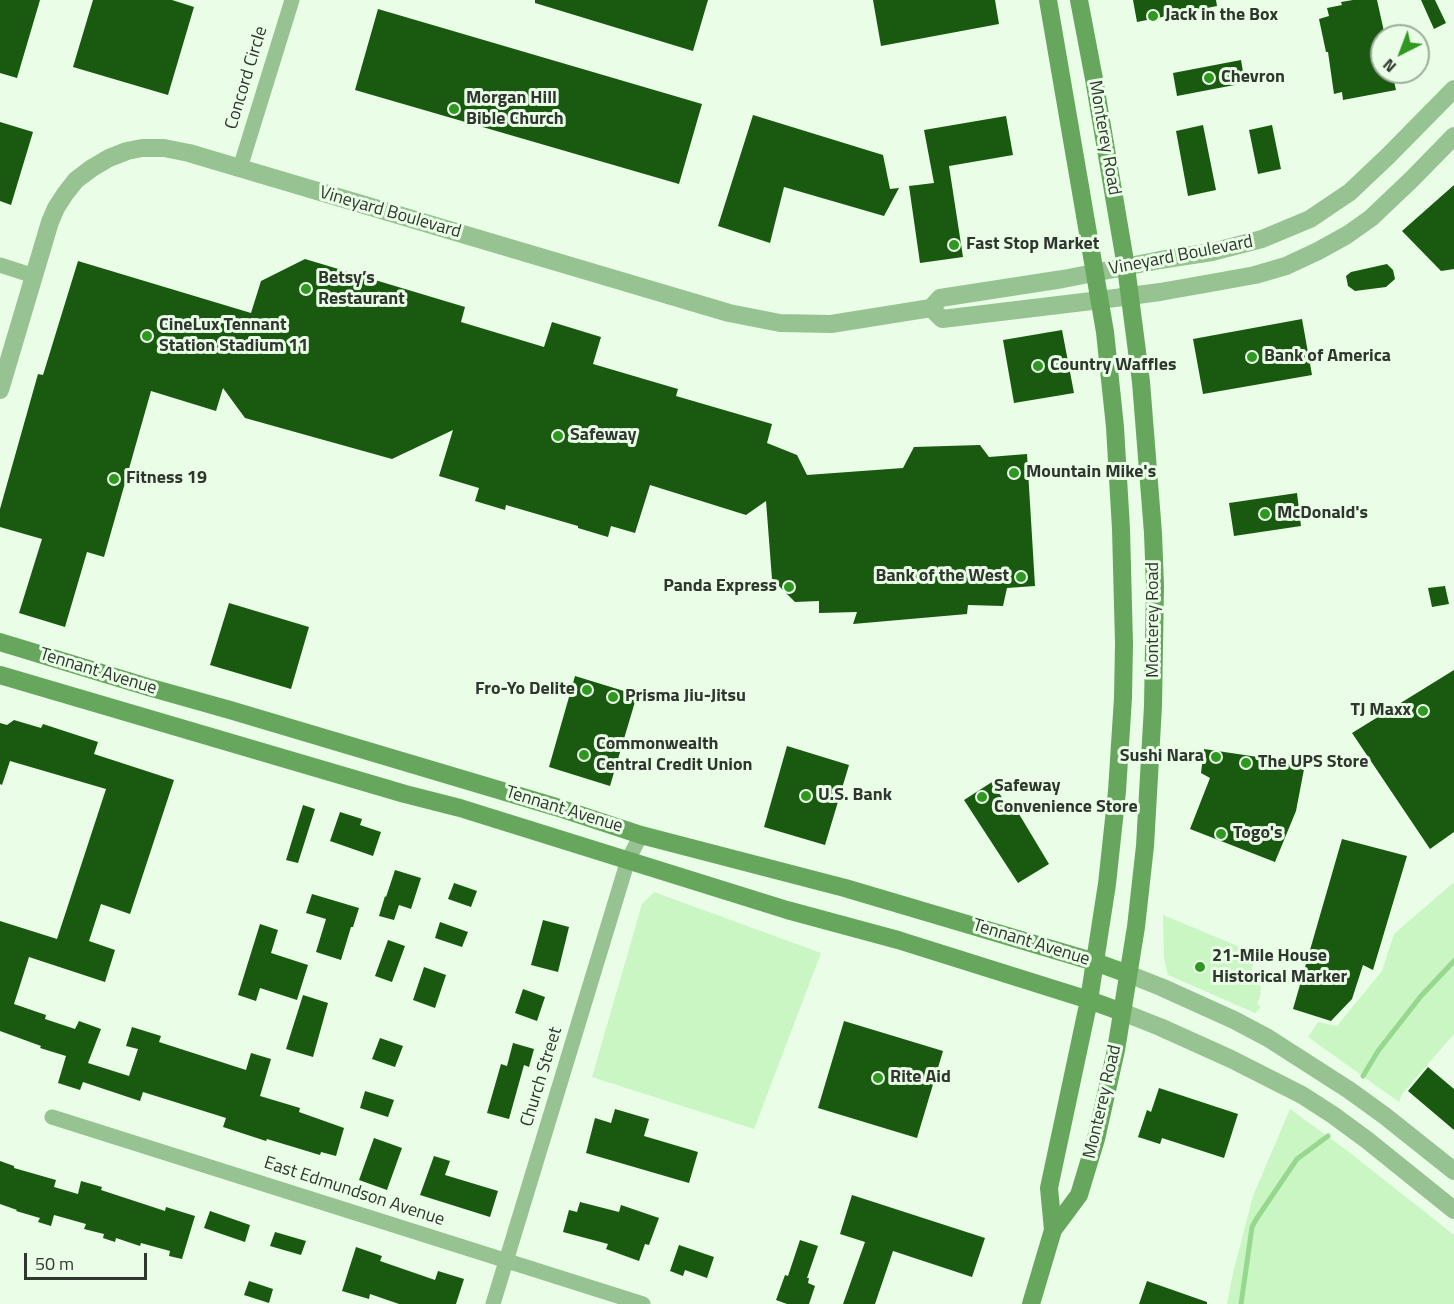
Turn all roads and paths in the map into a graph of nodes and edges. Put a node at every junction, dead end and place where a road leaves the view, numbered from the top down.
1 (292, 0) edge
2 (1048, 0) edge
3 (1079, 0) edge
4 (1454, 89) edge
5 (1454, 136) edge
6 (240, 168) junction
7 (0, 265) edge
8 (1126, 267) junction
9 (1096, 273) junction
10 (34, 276) junction
11 (1130, 296) junction
12 (1100, 300) junction
13 (930, 308) junction
14 (0, 390) edge
15 (0, 642) edge
16 (0, 675) edge
17 (636, 832) junction
18 (628, 861) junction
19 (1095, 962) junction
20 (1128, 974) junction
21 (1089, 1000) junction
22 (1122, 1012) junction
23 (52, 1117) dead end
24 (1454, 1172) edge
25 (1454, 1210) edge
26 (1053, 1230) junction
27 (507, 1261) junction
28 (493, 1304) edge
29 (643, 1304) edge
30 (1031, 1304) edge

1 - 6 street, Concord Circle
2 - 9 main road, Monterey Road
3 - 8 main road, Monterey Road
4 - 8 street, Vineyard Boulevard
5 - 11 street, Vineyard Boulevard
6 - 10 street, Vineyard Boulevard
6 - 13 street, Vineyard Boulevard
7 - 10 street
8 - 9 street, Vineyard Boulevard
8 - 11 main road, Monterey Road
9 - 12 main road, Monterey Road
9 - 13 street, Vineyard Boulevard
10 - 14 street, Vineyard Boulevard
11 - 12 street, Vineyard Boulevard
11 - 20 main road, Monterey Road
12 - 13 street, Vineyard Boulevard
12 - 19 main road, Monterey Road
15 - 17 main road, Tennant Avenue
16 - 18 main road, Tennant Avenue
17 - 18 street, Church Street
17 - 19 main road, Tennant Avenue
18 - 21 main road, Tennant Avenue
18 - 27 street, Church Street
19 - 20 main road, Tennant Avenue
19 - 21 main road, Monterey Road
20 - 22 main road, Monterey Road
20 - 24 street
21 - 22 main road, Tennant Avenue
21 - 26 main road, Monterey Road
22 - 25 street
22 - 26 main road, Monterey Road
23 - 27 street, East Edmundson Avenue
26 - 30 main road, Monterey Road
27 - 28 street, Church Street
27 - 29 street, East Edmundson Avenue

